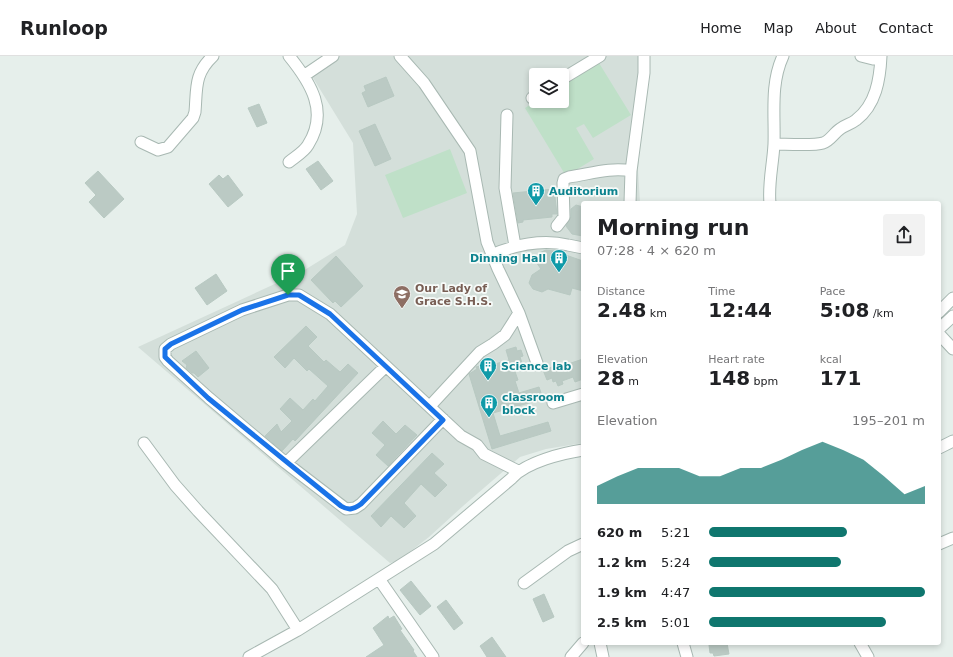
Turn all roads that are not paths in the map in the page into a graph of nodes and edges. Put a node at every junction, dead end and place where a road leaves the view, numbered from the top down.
1 (213, 56) edge
2 (289, 56) edge
3 (333, 56) edge
4 (400, 56) edge
5 (600, 56) edge
6 (644, 56) edge
7 (783, 56) edge
8 (861, 56) edge
9 (881, 56) edge
10 (304, 75) junction
11 (569, 75) edge
12 (507, 115) dead end
13 (141, 142) dead end
14 (774, 144) junction
15 (289, 162) dead end
16 (631, 171) junction
17 (630, 201) edge
18 (770, 201) edge
19 (557, 226) dead end
20 (515, 246) junction
21 (581, 247) edge
22 (492, 255) junction
23 (953, 298) edge
24 (941, 310) edge
25 (519, 313) junction
26 (953, 316) edge
27 (941, 327) edge
28 (941, 336) edge
29 (953, 349) edge
30 (538, 363) dead end
31 (386, 366) junction
32 (581, 395) edge
33 (553, 403) dead end
34 (430, 406) junction
35 (443, 420) junction
36 (953, 441) edge
37 (144, 443) dead end
38 (941, 447) edge
39 (581, 450) edge
40 (286, 463) junction
41 (518, 472) junction
42 (953, 538) edge
43 (941, 543) edge
44 (581, 545) edge
45 (379, 578) junction
46 (524, 584) dead end
47 (298, 630) junction
48 (581, 645) edge
49 (600, 645) edge
50 (684, 645) edge
51 (861, 645) edge
52 (249, 657) edge
53 (433, 657) edge
54 (571, 657) edge
55 (603, 657) edge
56 (687, 657) edge
57 (868, 657) edge

1 - 13 street
2 - 10 street
3 - 10 street
4 - 22 street
5 - 11 street
6 - 16 street
7 - 14 street
8 - 9 street
9 - 14 street
10 - 15 street
12 - 20 street
14 - 18 street
16 - 17 street
16 - 19 street
20 - 21 street
20 - 22 street
22 - 25 street
23 - 24 street
25 - 30 street
25 - 34 street
26 - 27 street
28 - 29 street
31 - 34 street
31 - 40 street
31 - 40 street
32 - 33 street
34 - 35 street
35 - 40 street
35 - 41 street
36 - 38 street
37 - 47 street
39 - 41 street
41 - 45 street
42 - 43 street
44 - 46 street
45 - 47 street
45 - 53 street
47 - 52 street
48 - 54 street
49 - 55 street
50 - 56 street
51 - 57 street

